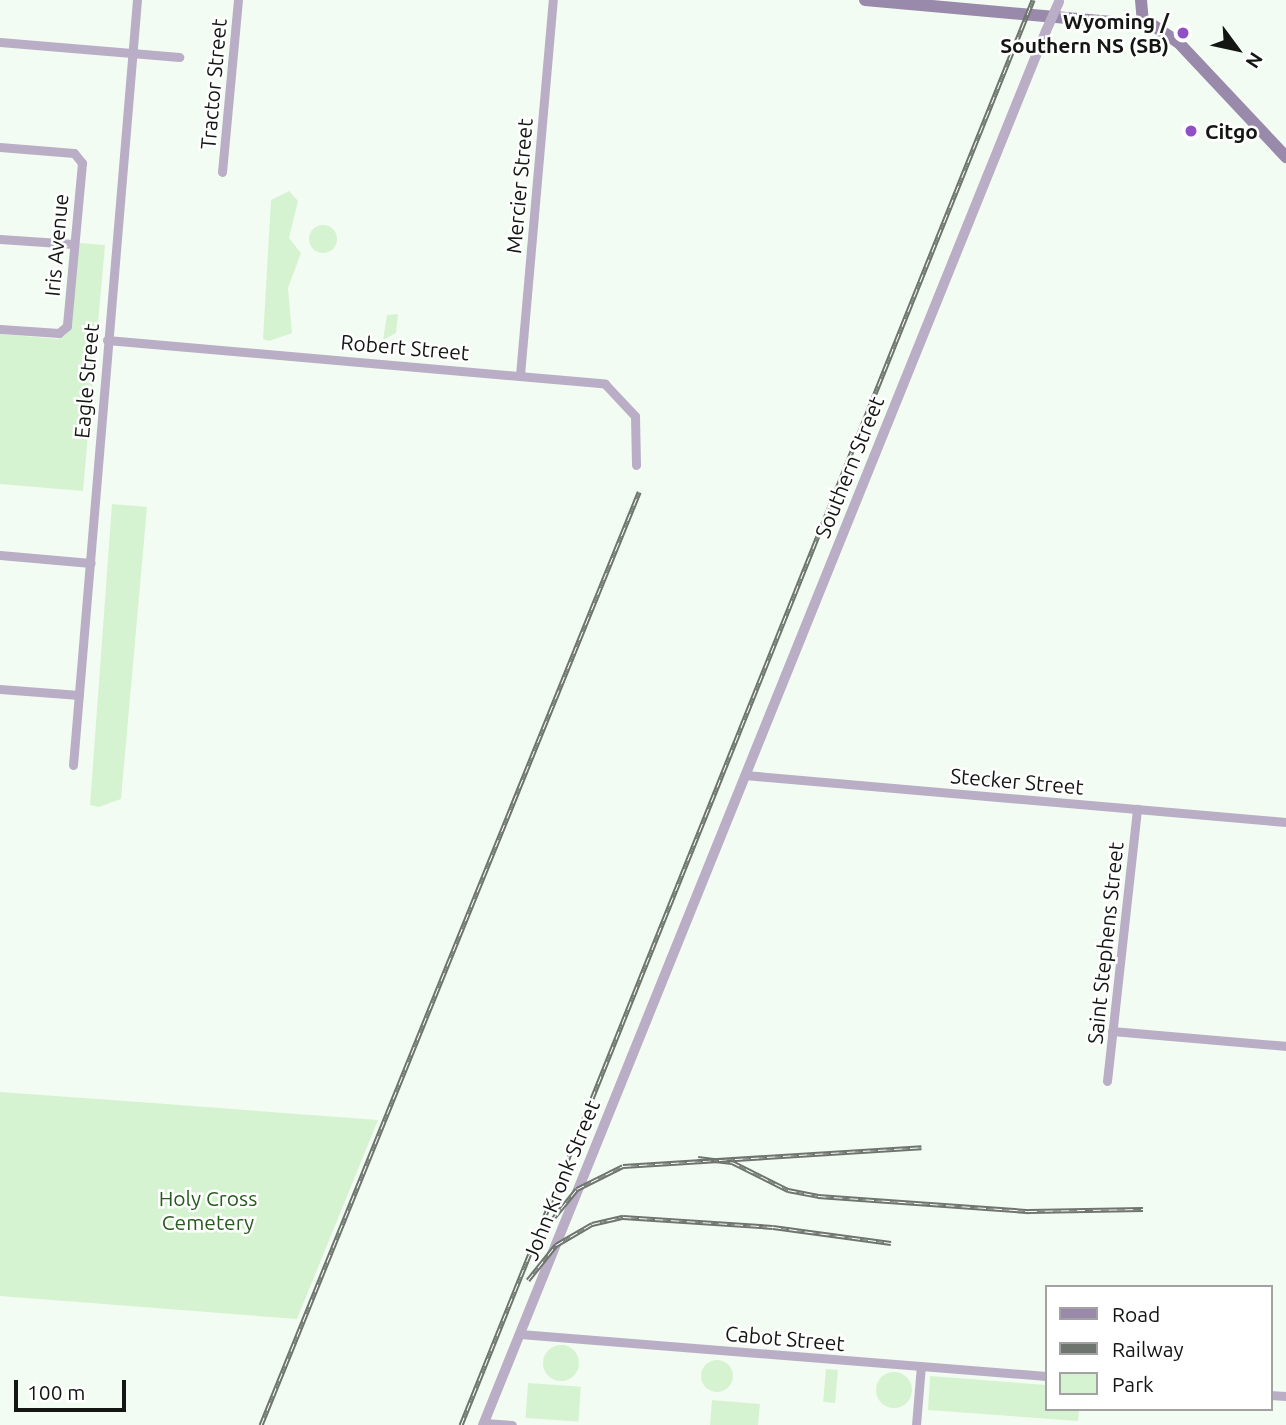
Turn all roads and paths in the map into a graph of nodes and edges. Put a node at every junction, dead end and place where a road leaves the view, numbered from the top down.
1 (137, 0) edge
2 (238, 0) edge
3 (553, 0) edge
4 (865, 0) edge
5 (1141, 0) edge
6 (1059, 1) edge
7 (1143, 23) junction
8 (0, 42) edge
9 (132, 53) junction
10 (179, 57) dead end
11 (0, 148) edge
12 (1286, 157) edge
13 (222, 172) dead end
14 (0, 239) edge
15 (74, 244) junction
16 (0, 329) edge
17 (107, 340) junction
18 (520, 374) junction
19 (636, 465) dead end
20 (0, 555) edge
21 (91, 563) junction
22 (0, 689) edge
23 (79, 695) junction
24 (73, 765) dead end
25 (745, 775) junction
26 (1137, 809) junction
27 (1286, 822) edge
28 (675, 949) joint
29 (1112, 1031) junction
30 (1286, 1046) edge
31 (1107, 1081) dead end
32 (520, 1334) junction
33 (921, 1366) junction
34 (1044, 1376) edge
35 (484, 1424) edge
36 (512, 1425) edge
37 (916, 1425) edge

1 - 9 street, Eagle Street
2 - 13 street, Tractor Street
3 - 18 street, Mercier Street
4 - 7 main road
5 - 7 main road
6 - 25 street, Southern Street, bridge
7 - 12 main road
8 - 9 street
9 - 10 street
9 - 17 street, Eagle Street
11 - 15 street, Iris Avenue
14 - 15 street
15 - 16 street, Iris Avenue
17 - 18 street, Robert Street
17 - 21 street, Eagle Street
18 - 19 street, Robert Street
20 - 21 street
21 - 23 street, Eagle Street
22 - 23 street
23 - 24 street, Eagle Street
25 - 26 street, Stecker Street
25 - 28 street, Southern Street
26 - 27 street, Stecker Street
26 - 29 street, Saint Stephens Street
28 - 32 street, John Kronk Street
29 - 30 street
29 - 31 street, Saint Stephens Street
32 - 33 street, Cabot Street
32 - 35 street, John Kronk Street
33 - 34 street, Cabot Street
33 - 37 street
35 - 36 street

